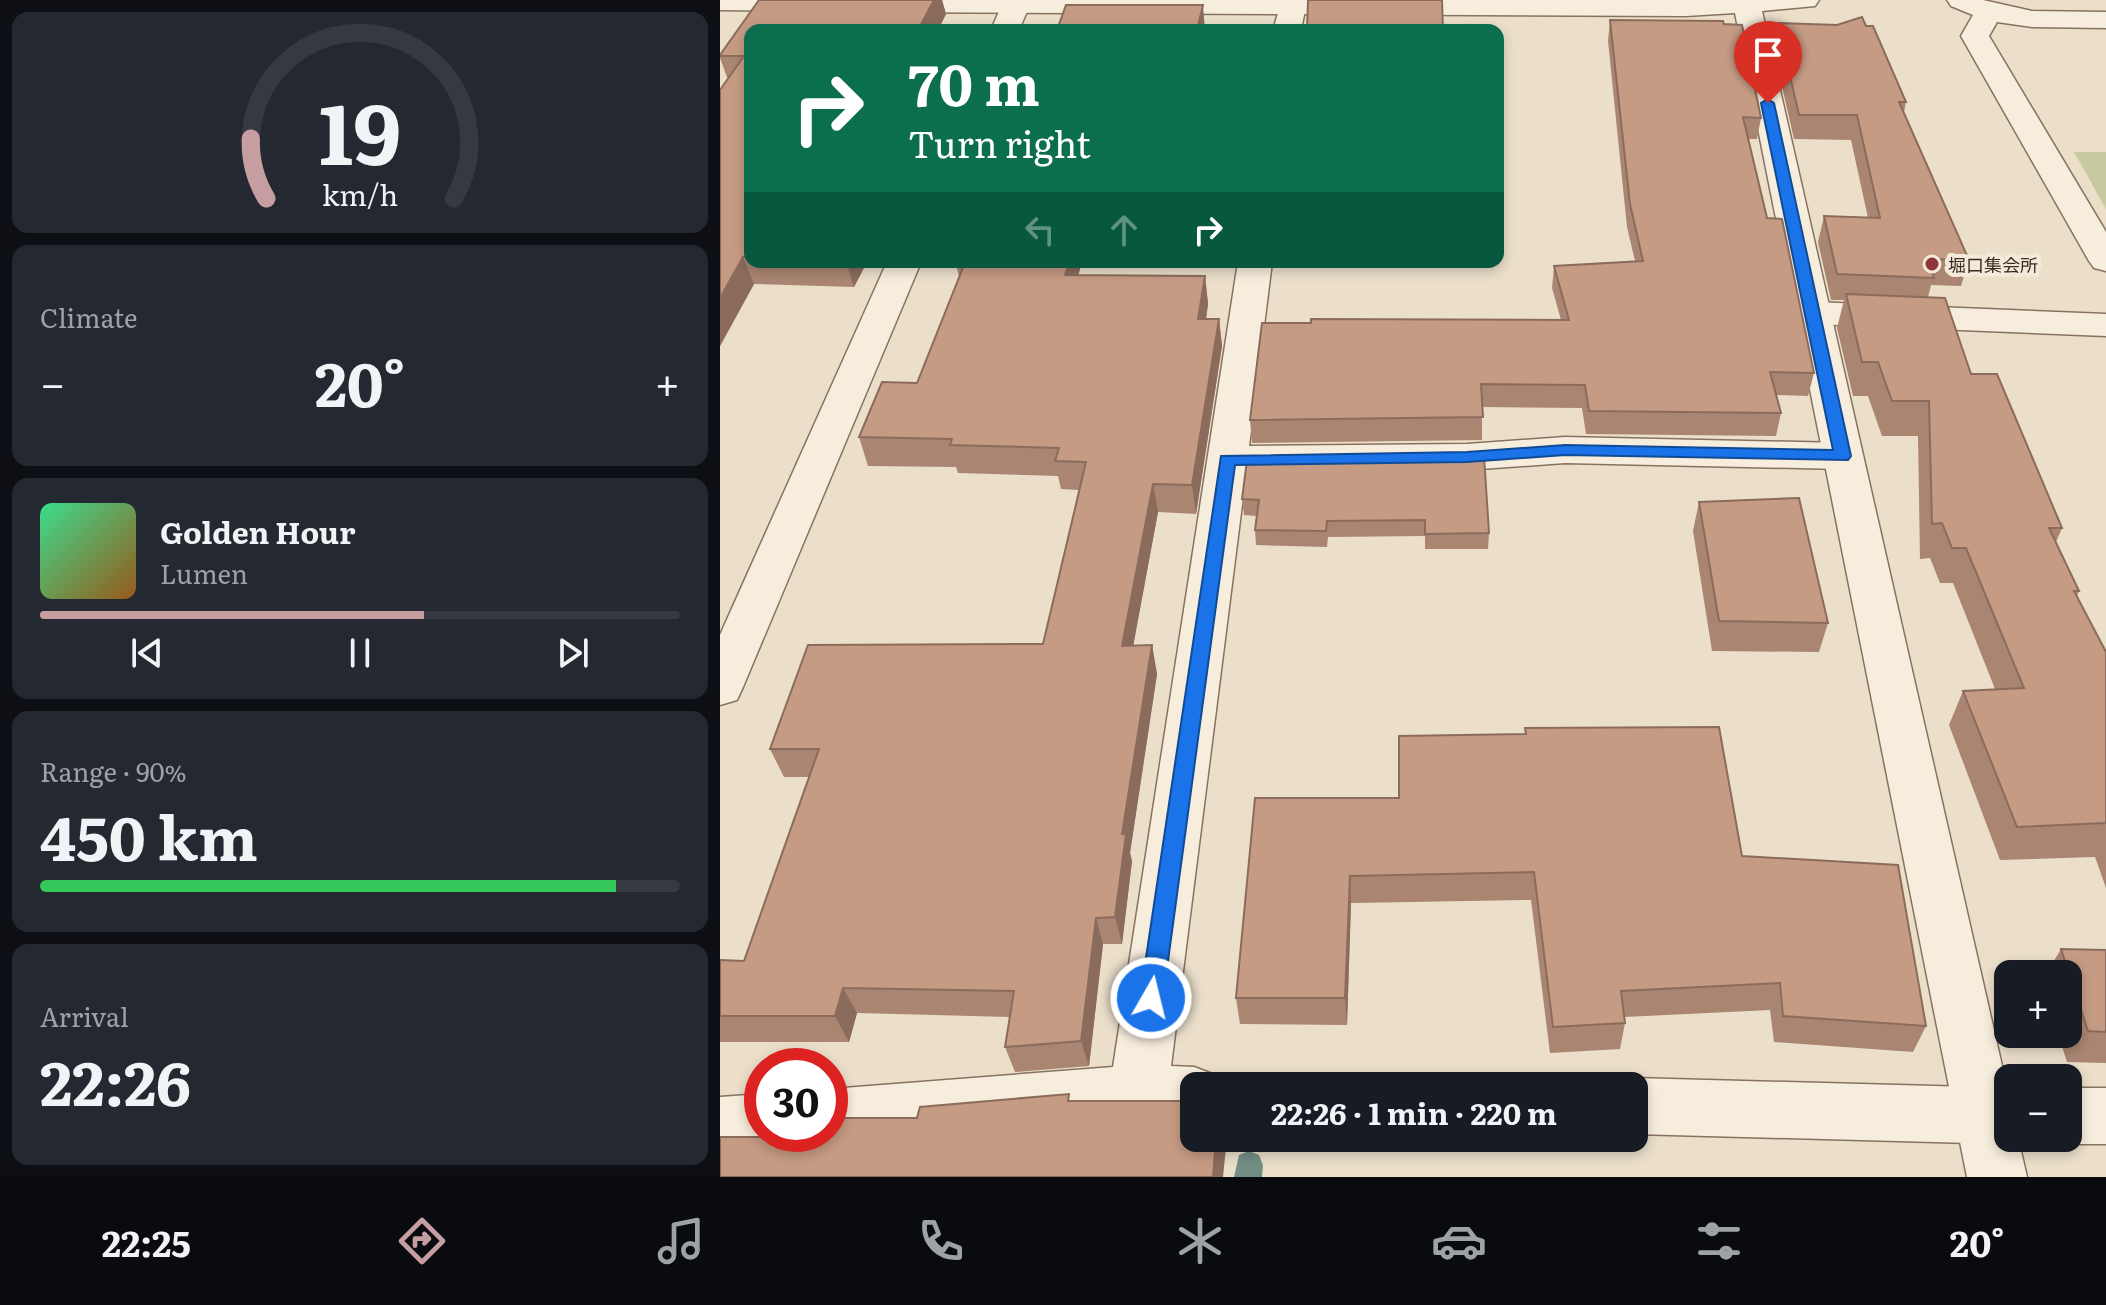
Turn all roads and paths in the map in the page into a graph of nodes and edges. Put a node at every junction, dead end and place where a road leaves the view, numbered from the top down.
1 (1805, 0) edge
2 (720, 2) edge
3 (1746, 3) edge
4 (1974, 7) edge
5 (1013, 12) edge
6 (1290, 18) edge
7 (2106, 20) edge
8 (2106, 261) edge
9 (901, 268) edge
10 (1254, 268) edge
11 (1814, 313) junction
12 (2106, 325) edge
13 (1842, 456) junction
14 (1227, 460) junction
15 (720, 687) edge
16 (1138, 1093) junction
17 (1180, 1094) edge
18 (1648, 1106) edge
19 (1994, 1107) edge
20 (1994, 1116) edge
21 (2082, 1116) edge
22 (2106, 1116) edge
23 (848, 1117) edge
24 (744, 1124) edge
25 (720, 1126) edge
26 (1997, 1152) edge
27 (1997, 1177) edge

1 - 3 street
2 - 5 street
3 - 6 street
3 - 11 street
4 - 7 street
4 - 8 street
5 - 6 street
9 - 15 street
10 - 14 street
11 - 12 street
11 - 13 street
13 - 14 street
13 - 19 street
14 - 16 street
16 - 17 street
16 - 23 street
18 - 20 street
21 - 22 street
24 - 25 street
26 - 27 street

